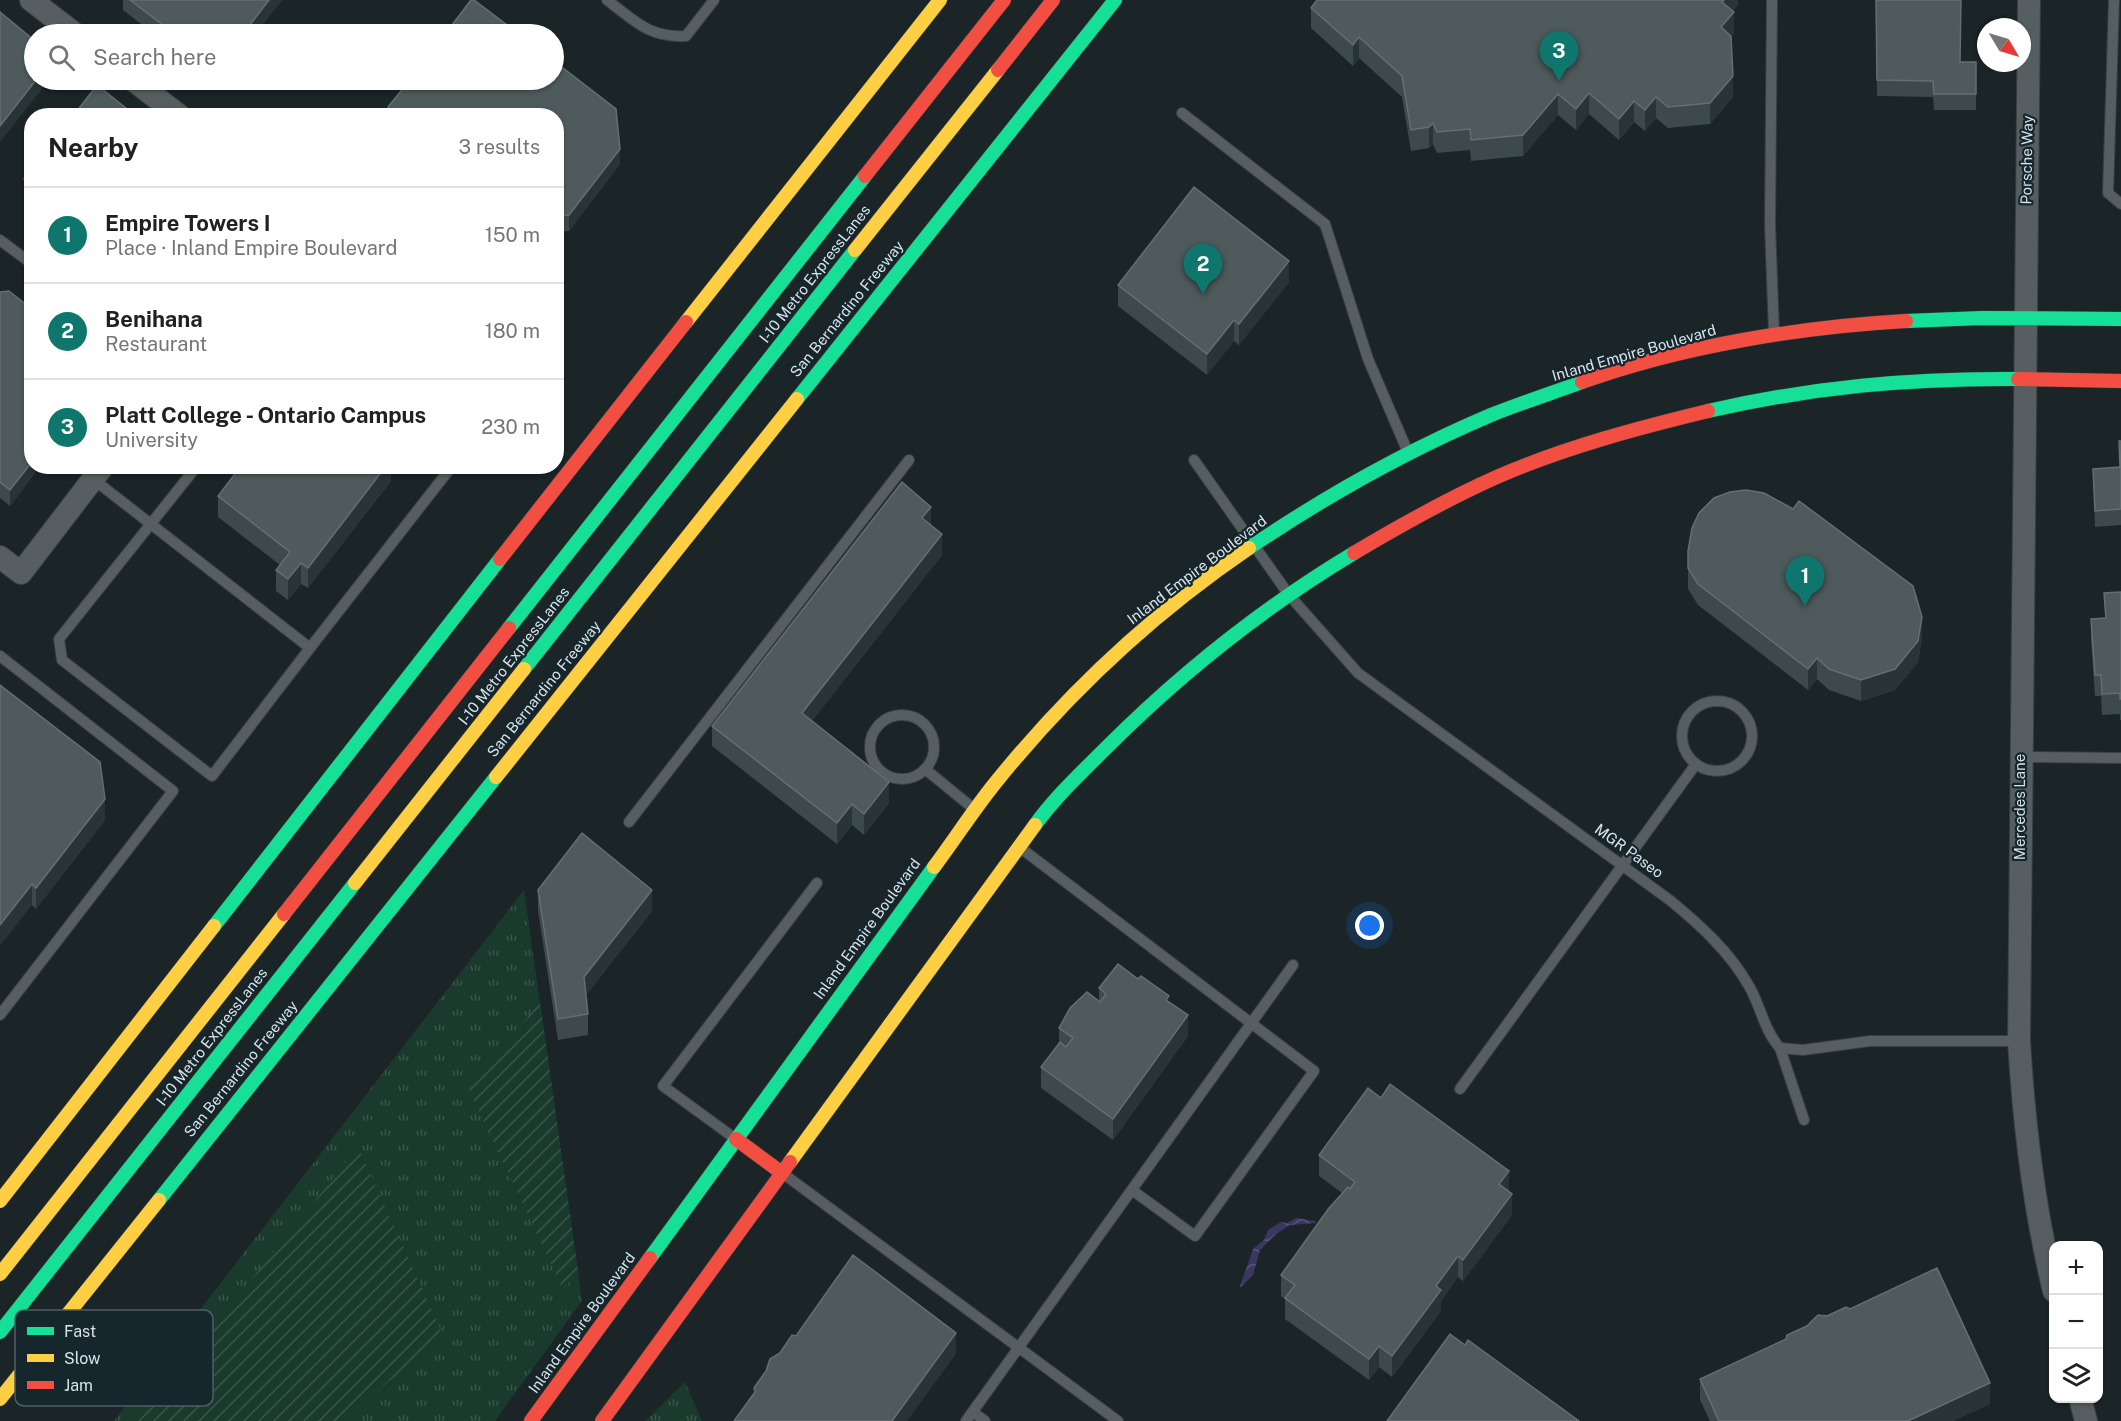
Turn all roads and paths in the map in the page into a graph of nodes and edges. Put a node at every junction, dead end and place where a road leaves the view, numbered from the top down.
1 (31, 0) edge
2 (607, 0) edge
3 (714, 0) edge
4 (940, 0) edge
5 (1004, 0) edge
6 (1053, 0) edge
7 (1115, 0) edge
8 (1772, 0) edge
9 (2029, 0) edge
10 (2114, 0) edge
11 (62, 24) edge
12 (146, 90) edge
13 (170, 108) edge
14 (1182, 113) dead end
15 (2121, 204) edge
16 (0, 240) edge
17 (24, 258) edge
18 (2025, 319) junction
19 (2121, 319) edge
20 (1774, 336) junction
21 (2025, 378) junction
22 (2121, 381) edge
23 (1409, 453) junction
24 (1194, 459) dead end
25 (909, 460) dead end
26 (97, 474) edge
27 (99, 474) edge
28 (191, 474) edge
29 (444, 474) edge
30 (152, 524) junction
31 (1254, 544) junction
32 (0, 557) edge
33 (1289, 595) junction
34 (310, 648) junction
35 (0, 656) edge
36 (2020, 757) junction
37 (2121, 759) edge
38 (1696, 764) junction
39 (925, 769) junction
40 (975, 809) junction
41 (629, 822) dead end
42 (1019, 847) junction
43 (1622, 865) junction
44 (817, 883) dead end
45 (1293, 964) dead end
46 (0, 1015) edge
47 (1250, 1024) junction
48 (2019, 1041) junction
49 (1780, 1048) junction
50 (1460, 1089) dead end
51 (1804, 1120) dead end
52 (736, 1139) junction
53 (782, 1173) junction
54 (1132, 1190) junction
55 (0, 1201) edge
56 (2049, 1270) edge
57 (0, 1274) edge
58 (17, 1310) edge
59 (71, 1310) edge
60 (15, 1313) edge
61 (0, 1332) edge
62 (1019, 1347) junction
63 (15, 1380) edge
64 (0, 1399) edge
65 (2081, 1403) edge
66 (970, 1417) edge
67 (531, 1421) edge
68 (602, 1421) edge
69 (985, 1421) edge
70 (1118, 1421) edge
71 (2086, 1421) edge

1 - 11 street
2 - 3 lane
4 - 55 main road
5 - 57 main road, I-10 Metro ExpressLanes
6 - 58 main road, I-10 Metro ExpressLanes
7 - 59 main road, San Bernardino Freeway
8 - 20 lane
9 - 18 street, Porsche Way
10 - 15 lane
12 - 13 street
14 - 23 lane
16 - 17 lane
18 - 19 main road, Inland Empire Boulevard
18 - 20 main road, Inland Empire Boulevard
18 - 21 street, Mercedes Lane
20 - 23 main road, Inland Empire Boulevard
21 - 22 main road
21 - 33 main road
21 - 36 street, Mercedes Lane
23 - 31 main road, Inland Empire Boulevard
24 - 31 lane, MGR Paseo
25 - 41 lane
26 - 32 street
27 - 30 lane
28 - 30 lane
29 - 34 lane
30 - 34 lane
30 - 34 lane
31 - 33 lane, MGR Paseo
31 - 40 main road, Inland Empire Boulevard
33 - 42 main road
33 - 43 lane, MGR Paseo
35 - 46 lane
36 - 37 lane
36 - 48 street, Mercedes Lane
38 - 38 lane
38 - 43 lane
39 - 39 lane
39 - 40 lane
40 - 52 main road, Inland Empire Boulevard
42 - 47 lane
42 - 53 main road
43 - 49 lane, MGR Paseo
43 - 50 lane
44 - 52 lane
45 - 47 lane
47 - 54 lane
47 - 54 lane
48 - 49 lane
48 - 56 street, Mercedes Lane
49 - 51 lane, MGR Paseo
52 - 53 main road
52 - 67 main road, Inland Empire Boulevard
53 - 62 lane
53 - 68 main road
54 - 62 lane
60 - 61 main road, I-10 Metro ExpressLanes
62 - 66 lane
62 - 70 lane
63 - 64 main road, San Bernardino Freeway
65 - 71 street
66 - 69 lane

